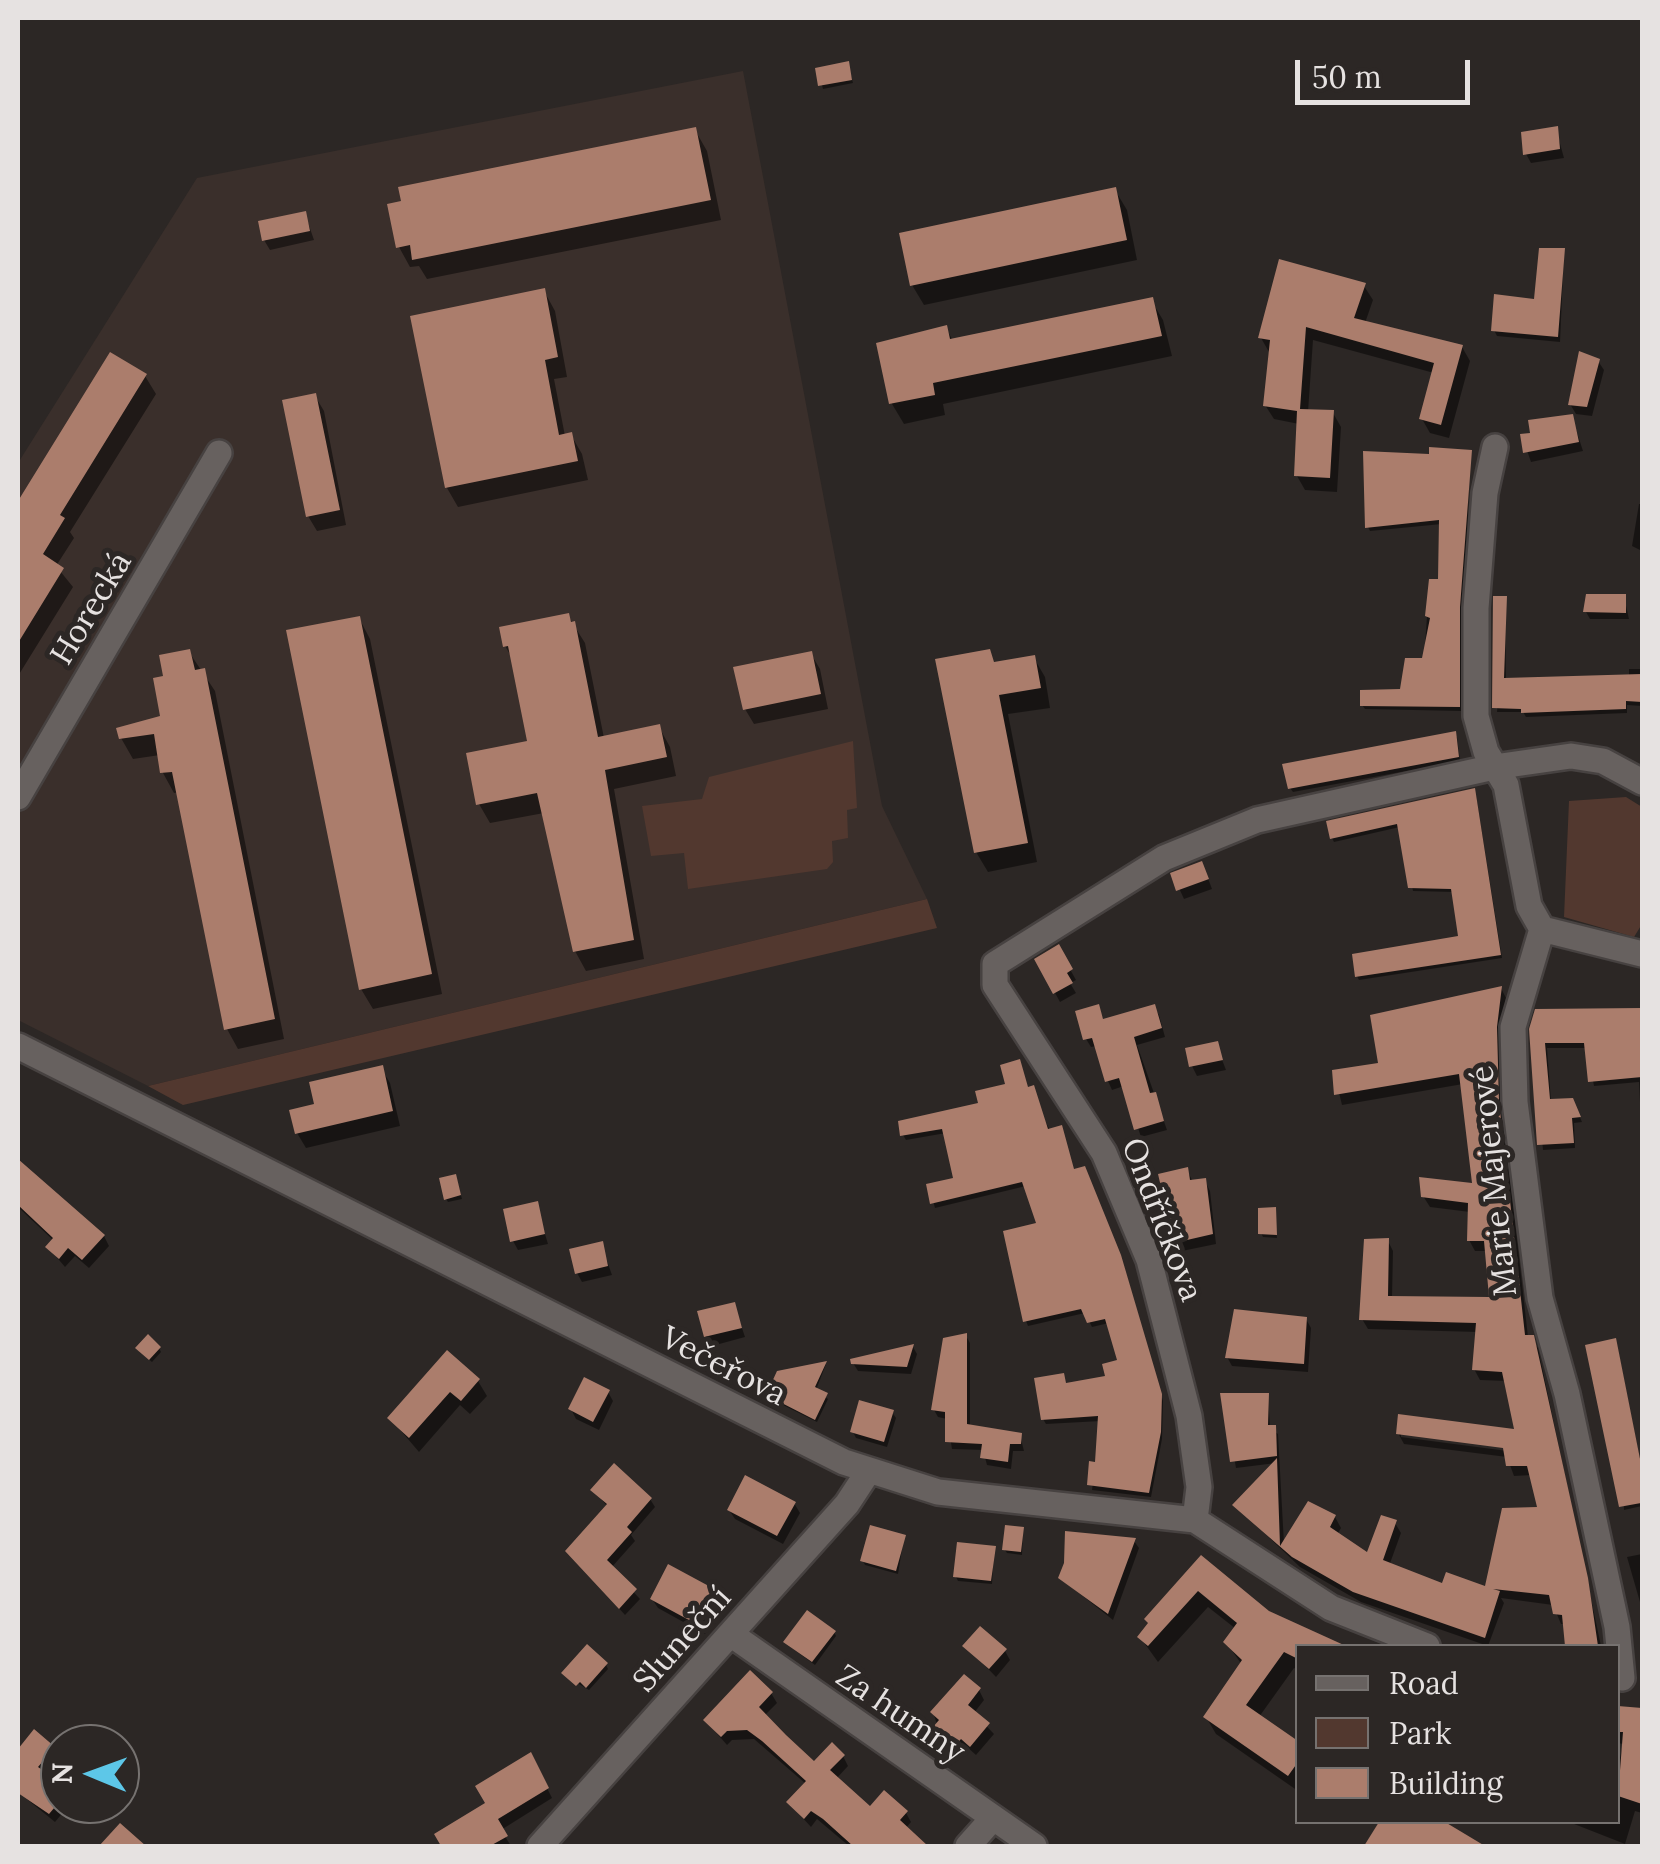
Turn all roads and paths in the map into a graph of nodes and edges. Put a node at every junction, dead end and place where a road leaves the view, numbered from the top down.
1 (1495, 447) dead end
2 (219, 454) dead end
3 (1494, 767) junction
4 (1642, 782) edge
5 (18, 797) edge
6 (1542, 928) junction
7 (1642, 954) edge
8 (18, 1046) edge
9 (868, 1472) junction
10 (1195, 1520) junction
11 (732, 1635) junction
12 (1422, 1644) edge
13 (1627, 1677) edge
14 (993, 1818) junction
15 (540, 1846) edge
16 (968, 1846) edge
17 (1034, 1846) edge

1 - 3 street
2 - 5 street, Horecká
3 - 4 street
3 - 6 street
3 - 10 street, Ondříčkova
6 - 7 street
6 - 13 street, Marie Majerové
8 - 9 street, Večeřova
9 - 10 street, Večeřova
9 - 11 street, Sluneční
10 - 12 street, Večeřova
11 - 14 street, Za humny
11 - 15 street, Sluneční
14 - 16 street
14 - 17 street, Za humny

